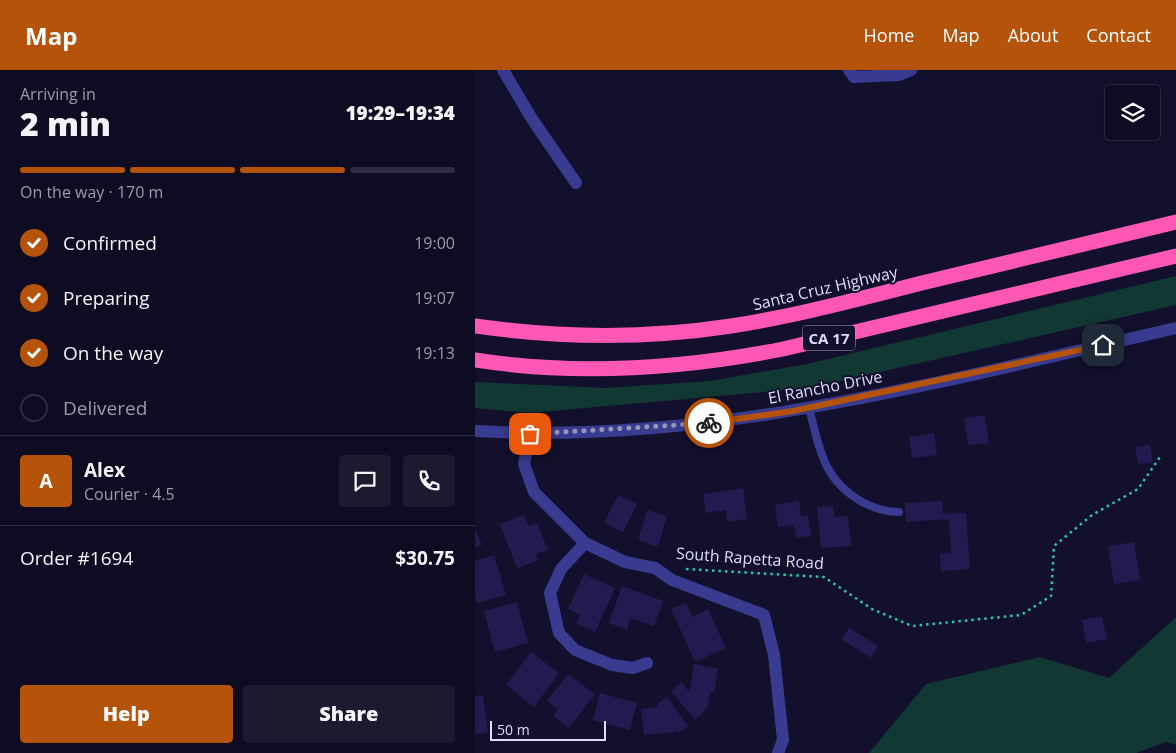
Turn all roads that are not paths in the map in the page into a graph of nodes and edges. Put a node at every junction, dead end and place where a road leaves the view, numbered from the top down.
1 (503, 70) edge
2 (849, 70) edge
3 (911, 70) edge
4 (576, 183) dead end
5 (1176, 222) edge
6 (1176, 256) edge
7 (475, 316) edge
8 (475, 326) edge
9 (1176, 328) edge
10 (527, 333) junction
11 (475, 360) edge
12 (809, 408) junction
13 (475, 431) edge
14 (530, 434) junction
15 (899, 512) dead end
16 (585, 543) junction
17 (647, 662) dead end
18 (778, 753) edge

1 - 4 street
2 - 3 street
5 - 10 highway, Santa Cruz Highway / CA 17
6 - 11 highway, CA 17
7 - 10 highway
8 - 10 highway, Santa Cruz Highway / CA 17
9 - 12 street, El Rancho Drive
12 - 14 street, El Rancho Drive
12 - 15 lane
13 - 14 street, El Rancho Drive
14 - 16 street, South Rapetta Road
16 - 17 street
16 - 18 street, South Rapetta Road

